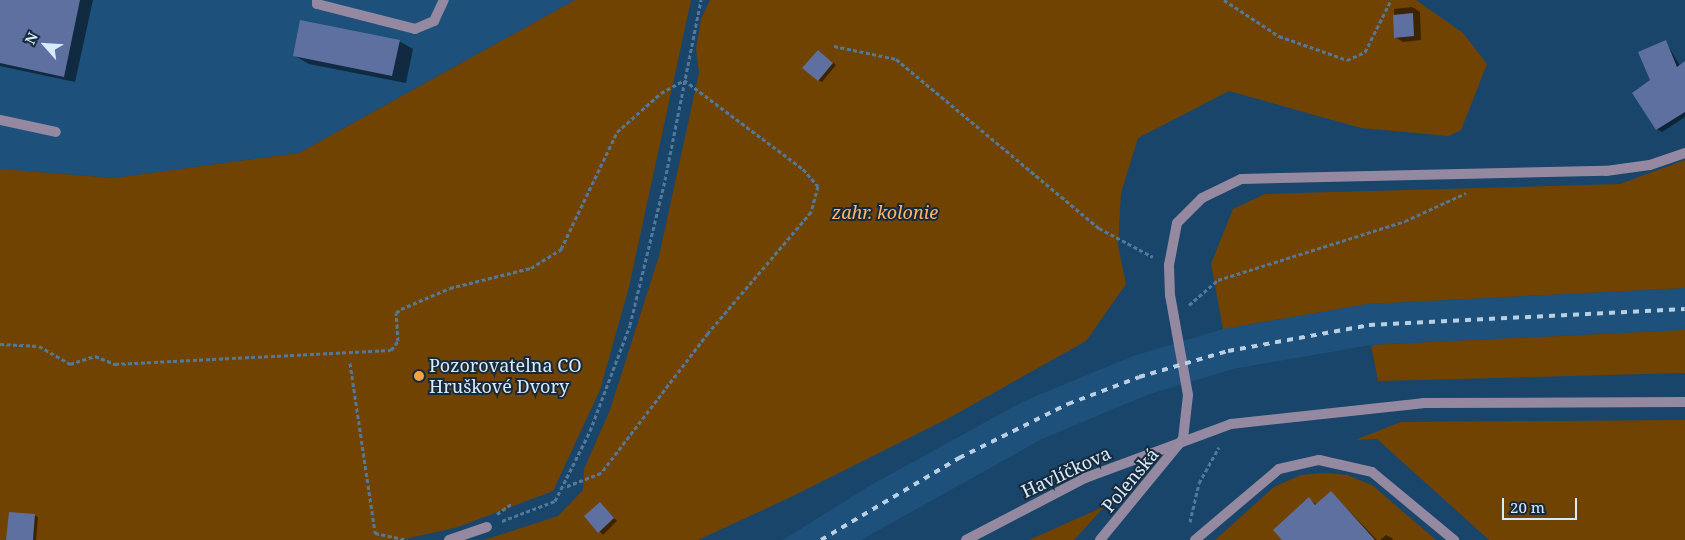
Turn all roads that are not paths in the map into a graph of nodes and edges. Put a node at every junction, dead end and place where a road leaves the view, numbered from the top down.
1 (317, 0) edge
2 (444, 0) edge
3 (0, 120) edge
4 (56, 132) dead end
5 (1685, 153) edge
6 (1685, 402) edge
7 (1183, 439) junction
8 (487, 527) road end
9 (1192, 536) edge
10 (449, 540) edge
11 (966, 540) edge
12 (1100, 540) edge
13 (1454, 540) edge

1 - 2 street
3 - 4 street
5 - 7 street
6 - 7 street, Havlíčkova
7 - 11 street, Havlíčkova
7 - 12 street, Polenská
8 - 10 street
9 - 13 street

